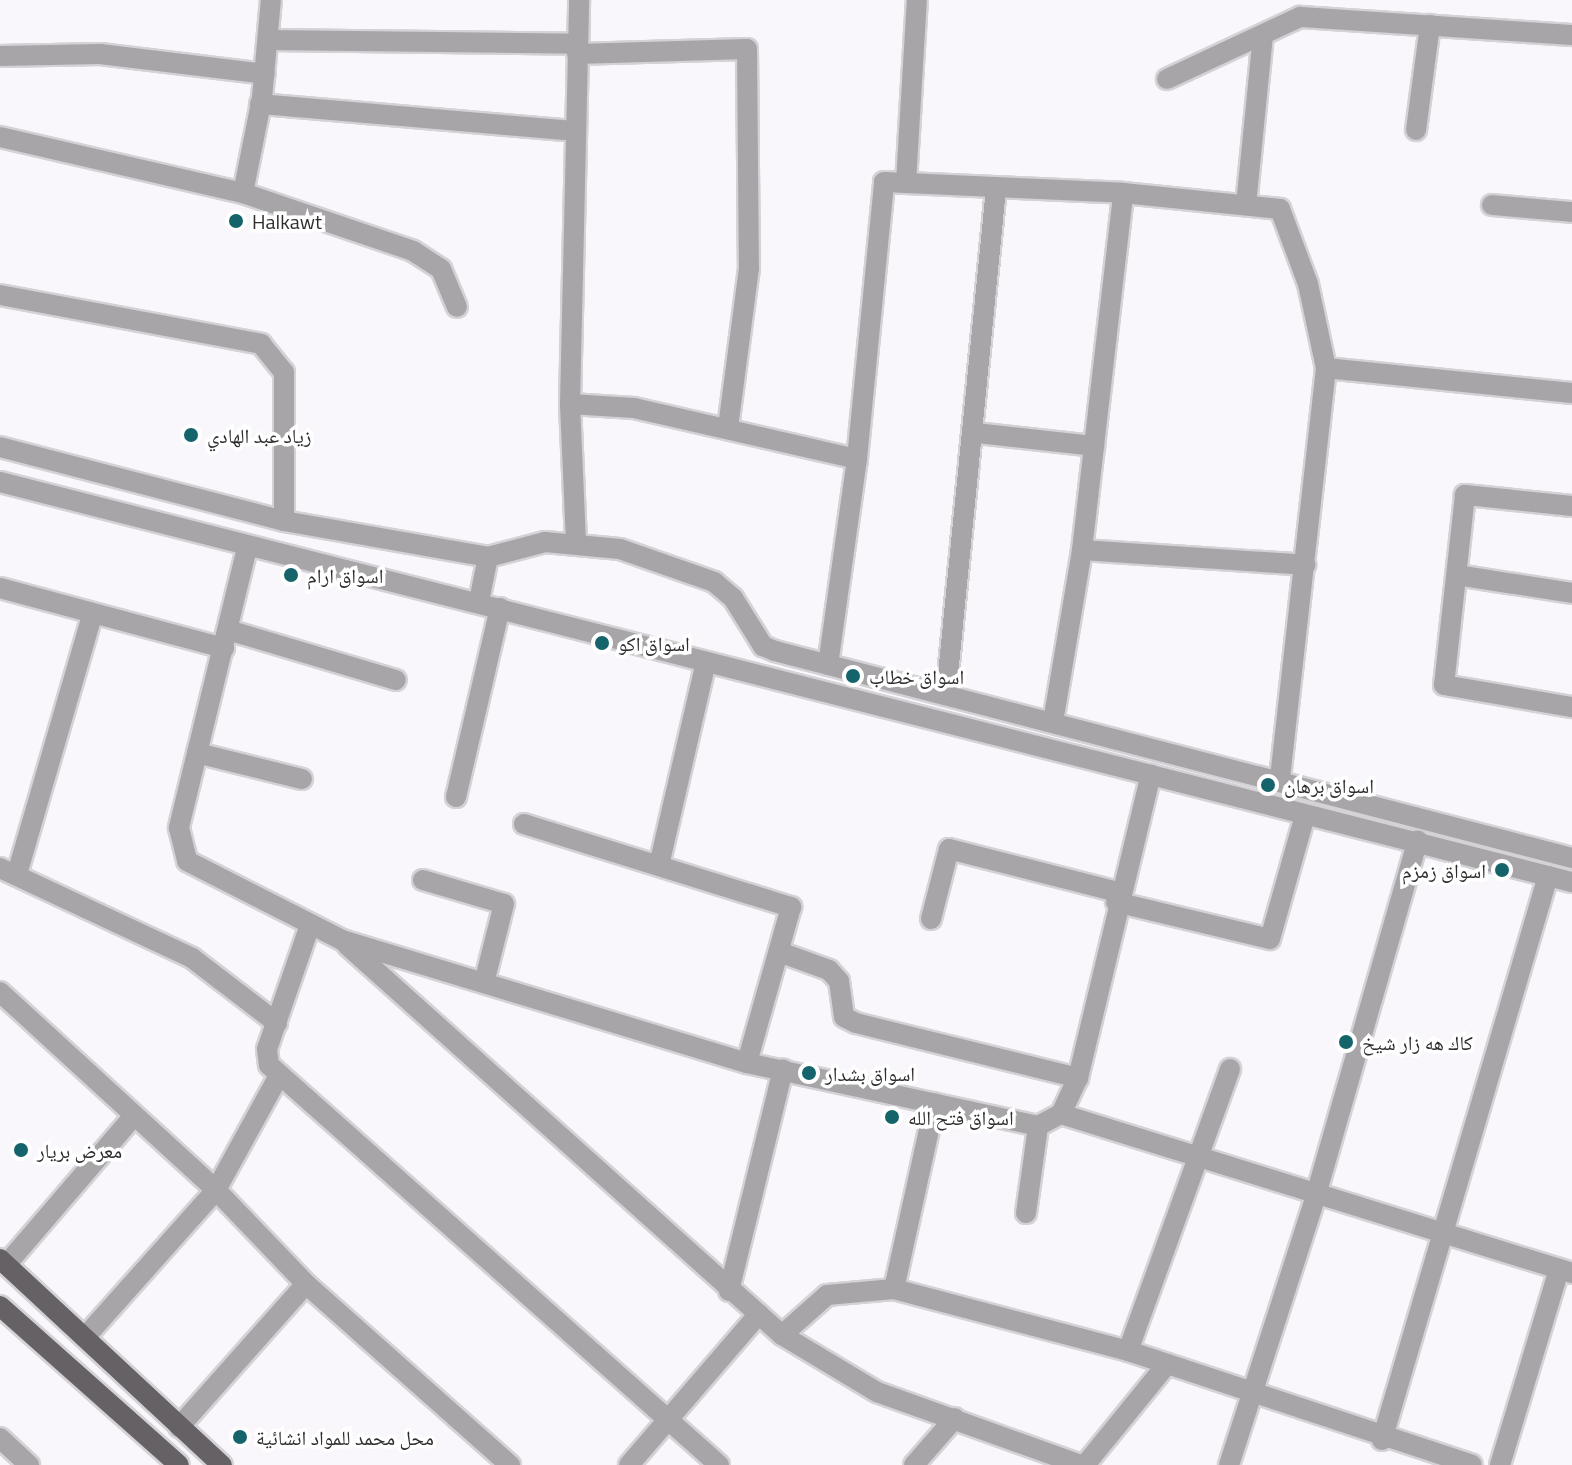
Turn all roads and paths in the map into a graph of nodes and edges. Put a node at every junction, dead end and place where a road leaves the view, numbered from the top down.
1 (271, 0) edge
2 (579, 0) edge
3 (917, 0) edge
4 (1300, 8) edge
5 (1430, 25) junction
6 (1263, 35) junction
7 (1572, 35) edge
8 (269, 40) junction
9 (578, 49) junction
10 (0, 56) edge
11 (265, 74) junction
12 (1167, 79) dead end
13 (260, 104) junction
14 (1416, 130) dead end
15 (575, 131) junction
16 (0, 137) edge
17 (906, 183) junction
18 (996, 189) junction
19 (243, 193) junction
20 (1123, 193) junction
21 (1246, 205) junction
22 (1492, 205) dead end
23 (1572, 212) edge
24 (0, 295) edge
25 (457, 307) dead end
26 (1326, 368) junction
27 (1572, 393) edge
28 (570, 404) junction
29 (728, 427) junction
30 (976, 433) junction
31 (1094, 446) junction
32 (0, 447) edge
33 (857, 459) junction
34 (0, 482) edge
35 (1572, 506) edge
36 (284, 521) junction
37 (576, 542) junction
38 (247, 548) junction
39 (1082, 550) junction
40 (488, 557) junction
41 (1305, 565) junction
42 (1457, 575) junction
43 (0, 588) edge
44 (1572, 593) edge
45 (479, 601) junction
46 (500, 608) junction
47 (92, 616) junction
48 (756, 638) junction
49 (226, 639) junction
50 (706, 662) junction
51 (828, 665) junction
52 (746, 672) junction
53 (396, 680) dead end
54 (946, 695) junction
55 (1572, 707) edge
56 (1053, 722) junction
57 (197, 753) junction
58 (1151, 775) junction
59 (302, 779) dead end
60 (1280, 780) junction
61 (456, 797) dead end
62 (1305, 815) junction
63 (524, 824) dead end
64 (1418, 840) junction
65 (1572, 858) edge
66 (660, 861) junction
67 (9, 871) edge
68 (1548, 876) junction
69 (423, 880) dead end
70 (1572, 882) edge
71 (1117, 897) junction
72 (931, 919) dead end
73 (310, 925) junction
74 (342, 940) junction
75 (782, 953) junction
76 (484, 983) junction
77 (0, 992) edge
78 (277, 1023) junction
79 (747, 1063) junction
80 (1230, 1069) dead end
81 (783, 1070) junction
82 (278, 1077) junction
83 (1078, 1078) junction
84 (935, 1103) junction
85 (1061, 1114) junction
86 (131, 1119) junction
87 (1038, 1126) junction
88 (1201, 1162) junction
89 (216, 1190) junction
90 (1316, 1195) junction
91 (1026, 1213) dead end
92 (1444, 1234) junction
93 (3, 1262) edge
94 (1566, 1271) edge
95 (306, 1284) junction
96 (894, 1289) junction
97 (729, 1291) junction
98 (0, 1306) edge
99 (759, 1314) junction
100 (87, 1335) junction
101 (782, 1335) junction
102 (1128, 1351) junction
103 (1167, 1364) junction
104 (1251, 1397) junction
105 (667, 1418) junction
106 (955, 1418) junction
107 (179, 1427) junction
108 (0, 1438) edge
109 (1382, 1440) junction
110 (1419, 1458) edge
111 (29, 1465) edge
112 (179, 1465) edge
113 (222, 1465) edge
114 (510, 1465) edge
115 (629, 1465) edge
116 (719, 1465) edge
117 (914, 1465) edge
118 (1083, 1465) edge
119 (1229, 1465) edge
120 (1472, 1465) edge
121 (1500, 1465) edge

1 - 8 street
2 - 9 street
3 - 17 street
4 - 5 street
4 - 6 street
5 - 7 street
5 - 14 street
6 - 12 street
6 - 21 street
8 - 9 street
8 - 11 street
9 - 15 street
9 - 29 street
10 - 11 street
11 - 13 street
13 - 15 street
13 - 19 street
15 - 28 street
16 - 19 street
17 - 18 street
17 - 33 street
18 - 20 street
18 - 30 street
19 - 25 street
20 - 21 street
20 - 31 street
21 - 26 street
22 - 23 street
24 - 36 street
26 - 27 street
26 - 41 street
28 - 29 street
28 - 37 street
29 - 33 street
30 - 31 street
30 - 54 street
31 - 39 street
32 - 36 street
33 - 51 street
34 - 38 street
35 - 42 street
36 - 40 street
37 - 40 street
37 - 48 street
38 - 45 street
38 - 49 street
39 - 41 street
39 - 56 street
40 - 45 street
41 - 60 street
42 - 44 street
42 - 55 street
43 - 47 street
45 - 46 street
46 - 50 street
46 - 61 street
47 - 49 street
47 - 67 street
48 - 51 street
48 - 52 street
49 - 53 street
49 - 57 street
50 - 52 street
50 - 66 street
51 - 54 street
52 - 58 street
54 - 56 street
56 - 60 street
57 - 59 street
57 - 73 street
58 - 62 street
58 - 71 street
60 - 65 street
62 - 64 street
62 - 71 street
63 - 66 street
64 - 68 street
64 - 90 street
66 - 75 street
67 - 78 street
68 - 70 street
68 - 92 street
69 - 76 street
71 - 72 street
71 - 83 street
73 - 74 street
73 - 78 street
74 - 76 street
74 - 97 street
75 - 79 street
75 - 83 street
76 - 79 street
77 - 86 street
78 - 82 street
79 - 81 street
80 - 88 street
81 - 84 street
81 - 97 street
82 - 89 street
82 - 105 street
83 - 85 street
84 - 87 street
84 - 96 street
85 - 87 street
85 - 88 street
86 - 89 street
86 - 93 street
87 - 91 street
88 - 90 street
88 - 102 street
89 - 95 street
89 - 100 street
90 - 92 street
90 - 104 street
92 - 94 street
92 - 109 street
93 - 100 main road
94 - 121 street
95 - 107 street
95 - 114 street
96 - 101 street
96 - 102 street
97 - 99 street
98 - 112 main road
99 - 101 street
99 - 105 street
100 - 107 main road
101 - 106 street
102 - 103 street
103 - 104 street
103 - 118 street
104 - 109 street
104 - 119 street
105 - 115 street
105 - 116 street
106 - 117 street
106 - 118 street
107 - 113 main road
108 - 111 street
109 - 110 street
110 - 120 street

